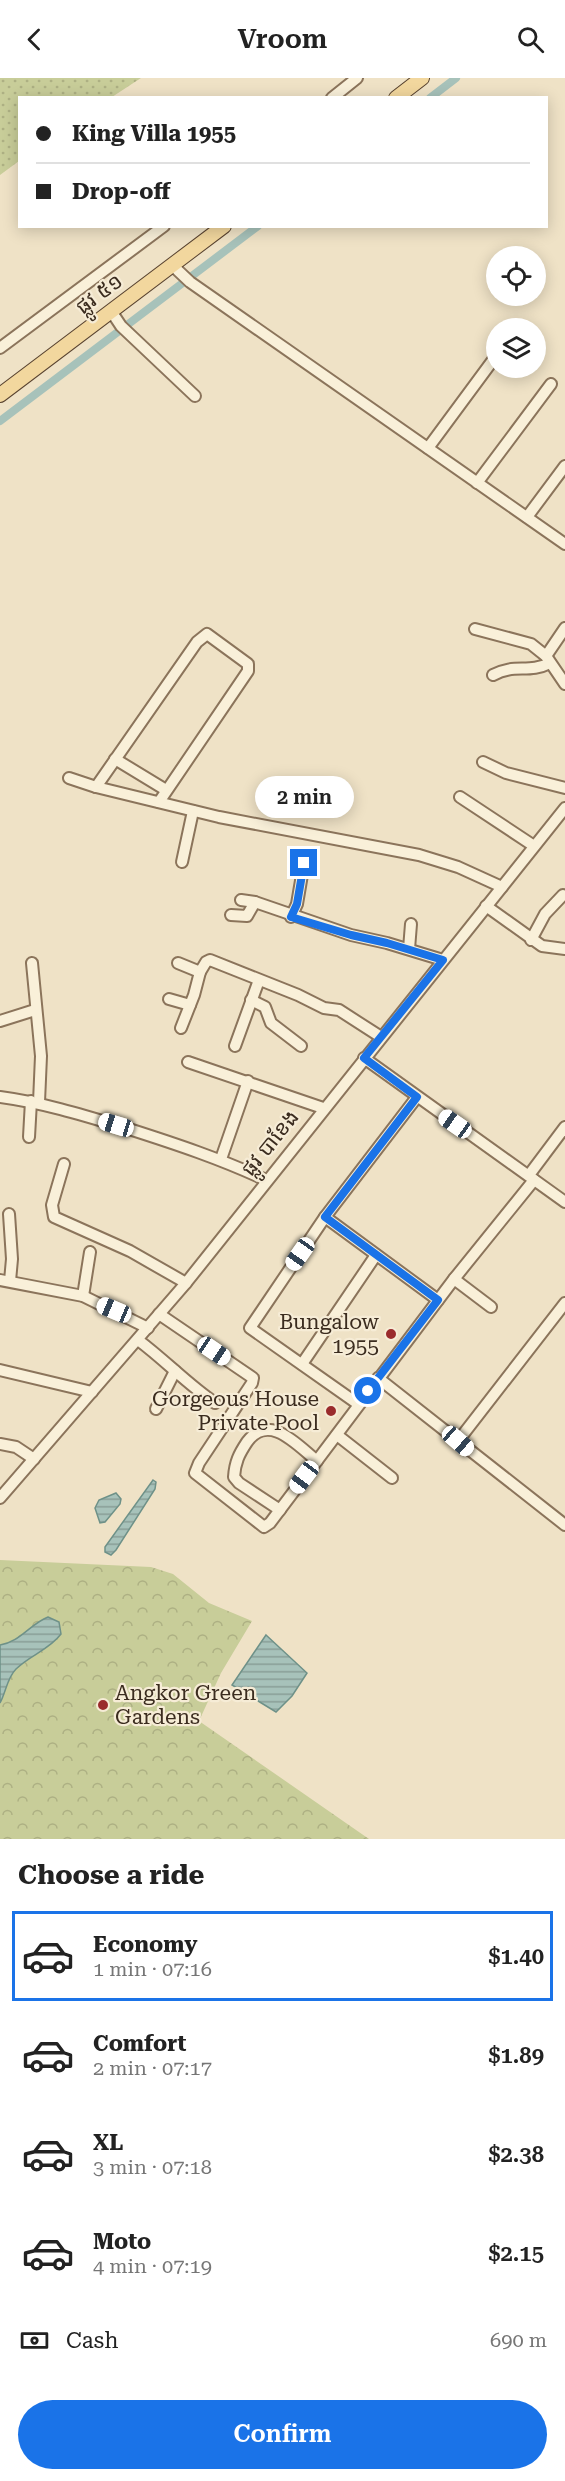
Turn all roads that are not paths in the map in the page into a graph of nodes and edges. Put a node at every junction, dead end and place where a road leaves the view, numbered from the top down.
1 (357, 78) edge
2 (422, 78) edge
3 (334, 96) edge
4 (399, 96) edge
5 (161, 228) edge
6 (222, 228) edge
7 (176, 268) junction
8 (116, 320) junction
9 (0, 348) edge
10 (486, 370) edge
11 (551, 384) dead end
12 (0, 395) edge
13 (195, 396) dead end
14 (428, 448) junction
15 (565, 466) edge
16 (477, 483) junction
17 (526, 517) junction
18 (565, 544) edge
19 (565, 628) edge
20 (475, 629) dead end
21 (548, 660) junction
22 (493, 675) dead end
23 (565, 684) edge
24 (115, 759) junction
25 (483, 762) dead end
26 (69, 778) dead end
27 (96, 787) junction
28 (565, 788) edge
29 (166, 790) junction
30 (460, 797) dead end
31 (159, 802) junction
32 (565, 808) edge
33 (193, 811) junction
34 (534, 846) junction
35 (182, 862) dead end
36 (304, 863) dead end
37 (502, 886) junction
38 (563, 895) dead end
39 (241, 900) dead end
40 (255, 902) junction
41 (486, 906) junction
42 (231, 915) dead end
43 (291, 917) junction
44 (411, 924) dead end
45 (531, 940) junction
46 (409, 949) junction
47 (565, 949) edge
48 (443, 960) junction
49 (32, 963) dead end
50 (178, 963) dead end
51 (200, 972) junction
52 (259, 980) junction
53 (170, 999) dead end
54 (251, 999) junction
55 (190, 1005) junction
56 (35, 1010) junction
57 (0, 1021) edge
58 (181, 1028) dead end
59 (381, 1037) junction
60 (235, 1046) dead end
61 (302, 1046) dead end
62 (364, 1058) junction
63 (188, 1062) dead end
64 (248, 1081) junction
65 (0, 1097) edge
66 (417, 1097) junction
67 (35, 1102) junction
68 (323, 1108) junction
69 (565, 1127) edge
70 (29, 1137) dead end
71 (222, 1159) junction
72 (64, 1164) dead end
73 (532, 1178) junction
74 (266, 1180) junction
75 (565, 1202) edge
76 (9, 1214) dead end
77 (325, 1217) junction
78 (90, 1252) dead end
79 (375, 1255) junction
80 (454, 1279) junction
81 (5, 1280) edge
82 (186, 1283) junction
83 (83, 1296) junction
84 (438, 1300) junction
85 (565, 1304) edge
86 (491, 1307) dead end
87 (159, 1314) junction
88 (148, 1328) junction
89 (138, 1340) junction
90 (302, 1364) junction
91 (0, 1370) edge
92 (175, 1371) junction
93 (378, 1378) junction
94 (92, 1392) junction
95 (215, 1403) dead end
96 (358, 1404) junction
97 (156, 1409) dead end
98 (337, 1435) junction
99 (458, 1441) junction
100 (0, 1444) edge
101 (34, 1459) junction
102 (317, 1461) junction
103 (392, 1478) dead end
104 (0, 1498) edge
105 (280, 1510) junction
106 (565, 1525) edge

1 - 3 street
2 - 4 main road
5 - 9 street
6 - 7 main road, ផ្លូវ ៥១
7 - 8 main road, ផ្លូវ ៥១
7 - 14 street
8 - 12 main road, ផ្លូវ ៥១
8 - 13 street
10 - 14 street
11 - 16 street
14 - 16 street
15 - 17 street
16 - 17 street
17 - 18 street
19 - 21 street
20 - 21 street
21 - 22 street
21 - 23 street
24 - 27 street
24 - 29 street
24 - 29 street
25 - 28 street
26 - 27 street
27 - 31 street
29 - 31 street
30 - 34 street
31 - 33 street
32 - 34 street, ផ្លូវ បាខែង
33 - 35 street
33 - 37 street
34 - 37 street, ផ្លូវ បាខែង
36 - 43 street
37 - 41 street, ផ្លូវ បាខែង
38 - 45 street
39 - 40 street
40 - 42 street
40 - 43 street
41 - 45 street
41 - 48 street, ផ្លូវ បាខែង
43 - 46 street
44 - 46 street
45 - 47 street
46 - 48 street
48 - 59 street, ផ្លូវ បាខែង
49 - 56 street
50 - 51 street
51 - 52 street
51 - 55 street
52 - 54 street
52 - 59 street
53 - 55 street
54 - 60 street
54 - 61 street
55 - 58 street
56 - 57 street
56 - 67 street
59 - 62 street, ផ្លូវ បាខែង
62 - 66 street
62 - 68 street, ផ្លូវ បាខែង
63 - 64 street
64 - 68 street
64 - 71 street
65 - 67 street
66 - 73 street
66 - 77 street
67 - 70 street
67 - 71 street
68 - 74 street, ផ្លូវ បាខែង
69 - 73 street
71 - 74 street
72 - 82 street
73 - 75 street
73 - 80 street
74 - 82 street, ផ្លូវ បាខែង
76 - 81 street
77 - 79 street
77 - 90 street
78 - 83 street
79 - 84 street
79 - 90 street
80 - 84 street
80 - 86 street
81 - 83 street
82 - 87 street, ផ្លូវ បាខែង
83 - 88 street
84 - 93 street
85 - 99 street
87 - 88 street, ផ្លូវ បាខែង
87 - 105 street
88 - 89 street, ផ្លូវ បាខែង
89 - 92 street
89 - 94 street, ផ្លូវ បាខែង
90 - 96 street
91 - 94 street
92 - 95 street
92 - 97 street
93 - 96 street
93 - 99 street
94 - 101 street, ផ្លូវ បាខែង
96 - 98 street
98 - 102 street
98 - 103 street
99 - 106 street
100 - 101 street
101 - 104 street, ផ្លូវ បាខែង
102 - 105 street
102 - 105 street

